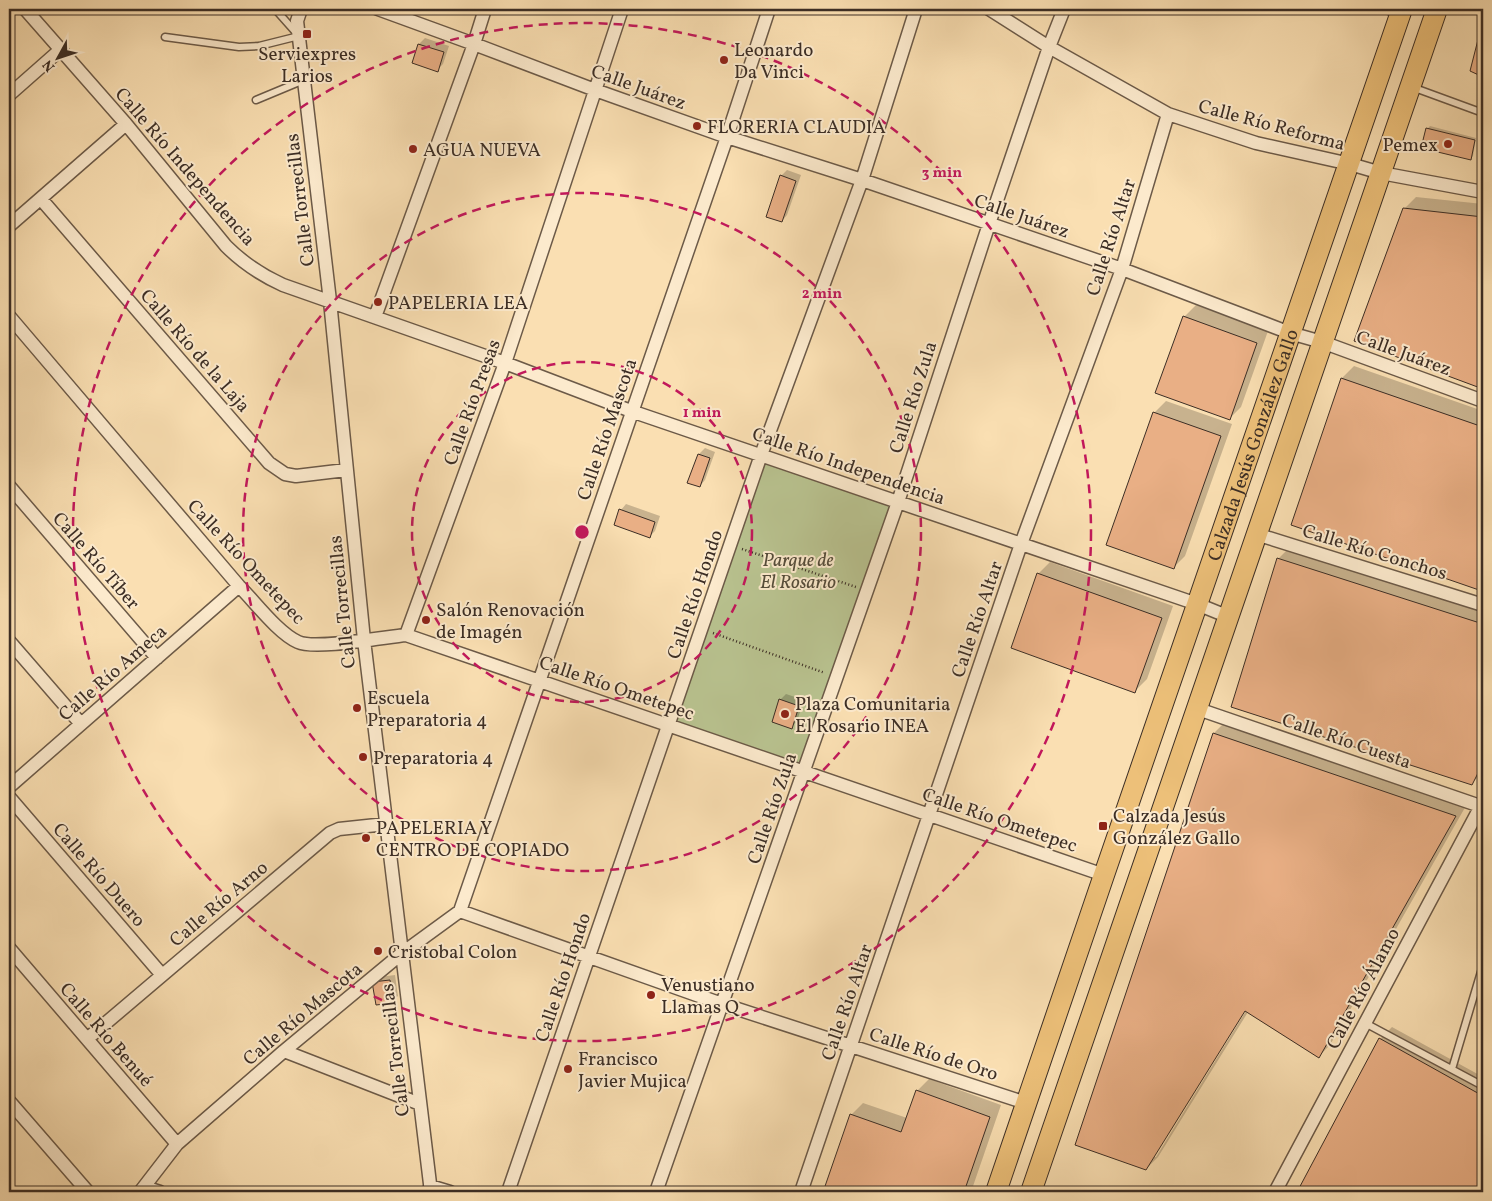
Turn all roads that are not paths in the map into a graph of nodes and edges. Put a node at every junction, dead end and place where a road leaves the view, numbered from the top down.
1 (25, 9) edge
2 (275, 9) edge
3 (301, 9) edge
4 (378, 9) edge
5 (485, 9) edge
6 (622, 9) edge
7 (769, 9) edge
8 (916, 9) edge
9 (989, 9) edge
10 (1064, 9) edge
11 (1436, 9) edge
12 (1395, 11) edge
13 (299, 36) junction
14 (165, 38) dead end
15 (474, 44) junction
16 (1049, 47) junction
17 (60, 50) junction
18 (304, 80) junction
19 (1410, 87) junction
20 (594, 90) junction
21 (9, 95) edge
22 (256, 100) dead end
23 (1483, 113) edge
24 (1168, 114) junction
25 (126, 124) junction
26 (727, 137) junction
27 (1350, 164) junction
28 (1380, 173) junction
29 (862, 180) junction
30 (1483, 192) edge
31 (41, 198) junction
32 (988, 224) junction
33 (9, 226) edge
34 (1122, 269) junction
35 (330, 301) junction
36 (9, 316) edge
37 (375, 317) junction
38 (1290, 333) junction
39 (1322, 342) junction
40 (506, 363) junction
41 (1483, 401) edge
42 (632, 411) junction
43 (761, 455) junction
44 (346, 470) junction
45 (9, 486) edge
46 (898, 502) junction
47 (1256, 534) junction
48 (1021, 544) junction
49 (240, 586) junction
50 (1197, 604) junction
51 (1483, 604) edge
52 (1229, 617) junction
53 (406, 635) junction
54 (364, 640) junction
55 (9, 641) edge
56 (157, 658) junction
57 (539, 681) junction
58 (1198, 709) junction
59 (81, 724) junction
60 (668, 725) junction
61 (803, 772) junction
62 (9, 787) edge
63 (9, 797) edge
64 (1482, 805) edge
65 (930, 815) junction
66 (386, 824) junction
67 (1104, 875) junction
68 (460, 911) junction
69 (9, 948) edge
70 (401, 954) junction
71 (589, 956) junction
72 (1483, 965) edge
73 (162, 975) junction
74 (722, 1004) junction
75 (1365, 1022) junction
76 (87, 1039) junction
77 (851, 1046) junction
78 (284, 1051) junction
79 (1452, 1069) junction
80 (1483, 1086) edge
81 (9, 1101) edge
82 (1026, 1103) junction
83 (420, 1104) junction
84 (178, 1144) junction
85 (430, 1189) edge
86 (142, 1190) edge
87 (88, 1192) edge
88 (160, 1192) edge
89 (450, 1192) edge
90 (508, 1192) edge
91 (656, 1192) edge
92 (802, 1192) edge
93 (996, 1192) edge
94 (1031, 1192) edge
95 (1275, 1192) edge

1 - 17 street, Calle Río Independencia
2 - 13 lane
3 - 13 street, Calle Torrecillas
4 - 15 street, Calle Juárez
5 - 15 street
6 - 20 street, Calle Río Presas
7 - 26 street, Calle Río Mascota
8 - 29 street, Calle Río Hondo
9 - 16 street, Calle Río Reforma
10 - 16 street, Calle Río Zula
11 - 19 main road, Calzada Jesús González Gallo
12 - 27 main road, Calzada Jesús González Gallo
13 - 14 lane
13 - 18 street, Calle Torrecillas
15 - 20 street, Calle Juárez
15 - 37 street
16 - 24 street, Calle Río Reforma
16 - 32 street, Calle Río Zula
17 - 21 street
17 - 25 street, Calle Río Independencia
18 - 22 lane
18 - 35 street, Calle Torrecillas
19 - 23 lane
19 - 28 main road, Calzada Jesús González Gallo
20 - 26 street, Calle Juárez
20 - 40 street, Calle Río Presas
24 - 27 street, Calle Río Reforma
24 - 34 street, Calle Río Altar
25 - 31 street
25 - 35 street, Calle Río Independencia
26 - 29 street, Calle Juárez
26 - 42 street, Calle Río Mascota
27 - 28 street, Calle Río Reforma
27 - 38 main road, Calzada Jesús González Gallo
28 - 30 street, Calle Río Reforma
28 - 39 main road, Calzada Jesús González Gallo
29 - 32 street, Calle Juárez
29 - 43 street, Calle Río Hondo
31 - 33 street
31 - 44 street, Calle Río de la Laja
32 - 34 street, Calle Juárez
32 - 46 street, Calle Río Zula
34 - 38 street, Calle Juárez
34 - 48 street, Calle Río Altar
35 - 37 street, Calle Río Independencia
35 - 44 street, Calle Torrecillas
36 - 49 street, Calle Río Ometepec
37 - 40 street, Calle Río Independencia
38 - 39 street, Calle Juárez
38 - 50 main road, Calzada Jesús González Gallo
39 - 41 street, Calle Juárez
39 - 47 main road, Calzada Jesús González Gallo
40 - 42 street, Calle Río Independencia
40 - 53 street, Calle Río Presas
42 - 43 street, Calle Río Independencia
42 - 57 street, Calle Río Mascota
43 - 46 street, Calle Río Independencia
43 - 60 street, Calle Río Hondo
44 - 54 street, Calle Torrecillas
45 - 56 street, Calle Río Tíber
46 - 48 street, Calle Río Independencia
46 - 61 street, Calle Río Zula
47 - 51 street, Calle Río Conchos
47 - 52 main road, Calzada Jesús González Gallo
48 - 50 street, Calle Río Independencia
48 - 65 street, Calle Río Altar
49 - 54 street, Calle Río Ometepec
49 - 56 street, Calle Río Ameca
50 - 52 street, Calle Río Independencia
50 - 67 main road, Calzada Jesús González Gallo
52 - 58 main road, Calzada Jesús González Gallo
53 - 54 street, Calle Río Ometepec
53 - 57 street, Calle Río Ometepec
54 - 66 street, Calle Torrecillas
55 - 59 street
56 - 59 street, Calle Río Ameca
57 - 60 street, Calle Río Ometepec
57 - 68 street, Calle Río Mascota
58 - 64 street, Calle Río Cuesta
58 - 94 main road, Calzada Jesús González Gallo
59 - 62 street, Calle Río Ameca
60 - 61 street, Calle Río Ometepec
60 - 71 street, Calle Río Hondo
61 - 65 street, Calle Río Ometepec
61 - 74 street, Calle Río Zula
63 - 73 street, Calle Río Duero
64 - 75 street, Calle Río Álamo
65 - 67 street, Calle Río Ometepec
65 - 77 street, Calle Río Altar
66 - 70 street, Calle Torrecillas
66 - 73 street, Calle Río Arno
67 - 82 main road, Calzada Jesús González Gallo
68 - 70 street, Calle Río Mascota
68 - 71 street, Calle Río de Oro
69 - 76 street, Calle Río Benué
70 - 78 street, Calle Río Mascota
70 - 83 street, Calle Torrecillas
71 - 74 street, Calle Río de Oro
71 - 90 street, Calle Río Hondo
72 - 79 lane
73 - 76 street, Calle Río Arno
74 - 77 street, Calle Río de Oro
74 - 91 street, Calle Río Zula
75 - 79 lane
75 - 95 street, Calle Río Álamo
76 - 84 street, Calle Río Benué
77 - 82 street, Calle Río de Oro
77 - 92 street, Calle Río Altar
78 - 83 street
78 - 84 street, Calle Río Mascota
79 - 80 lane
81 - 87 street
82 - 93 main road, Calzada Jesús González Gallo
83 - 85 street, Calle Torrecillas
84 - 86 street, Calle Río Mascota
85 - 89 street
86 - 88 street

